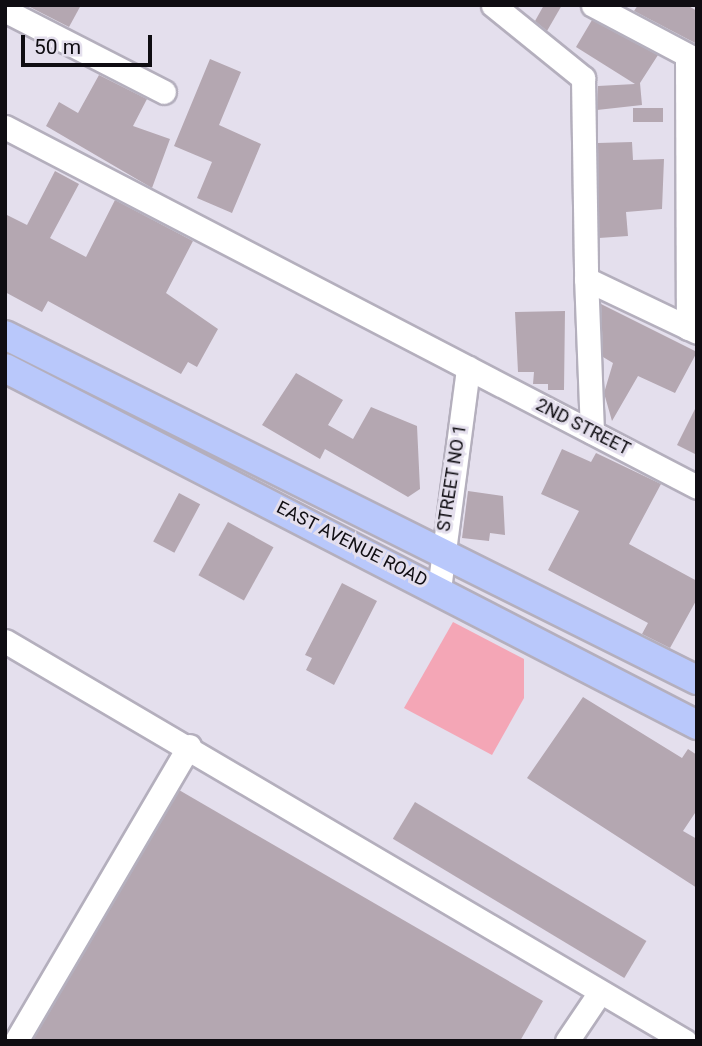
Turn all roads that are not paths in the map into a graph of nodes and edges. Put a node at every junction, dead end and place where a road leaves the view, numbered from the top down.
1 (494, 5) edge
2 (593, 5) edge
3 (8, 11) edge
4 (692, 58) edge
5 (164, 92) dead end
6 (5, 127) edge
7 (586, 279) junction
8 (692, 330) edge
9 (5, 335) edge
10 (5, 368) edge
11 (468, 368) junction
12 (592, 432) junction
13 (697, 486) edge
14 (440, 555) junction
15 (439, 589) junction
16 (5, 641) edge
17 (697, 680) edge
18 (697, 726) edge
19 (189, 746) junction
20 (600, 992) junction
21 (16, 1041) edge
22 (566, 1041) edge
23 (685, 1041) edge

1 - 7 street
2 - 4 street
3 - 5 street
4 - 8 street
6 - 11 street, 2ND STREET
7 - 8 street
7 - 12 street
9 - 14 main road, EAST AVENUE ROAD
10 - 15 main road, EAST AVENUE ROAD
11 - 12 street, 2ND STREET
11 - 14 street, STREET NO 1
12 - 13 street, 2ND STREET
14 - 15 street, STREET NO 1
14 - 17 main road, EAST AVENUE ROAD
15 - 18 main road, EAST AVENUE ROAD
16 - 19 street
19 - 20 street
19 - 21 street
20 - 22 street
20 - 23 street

